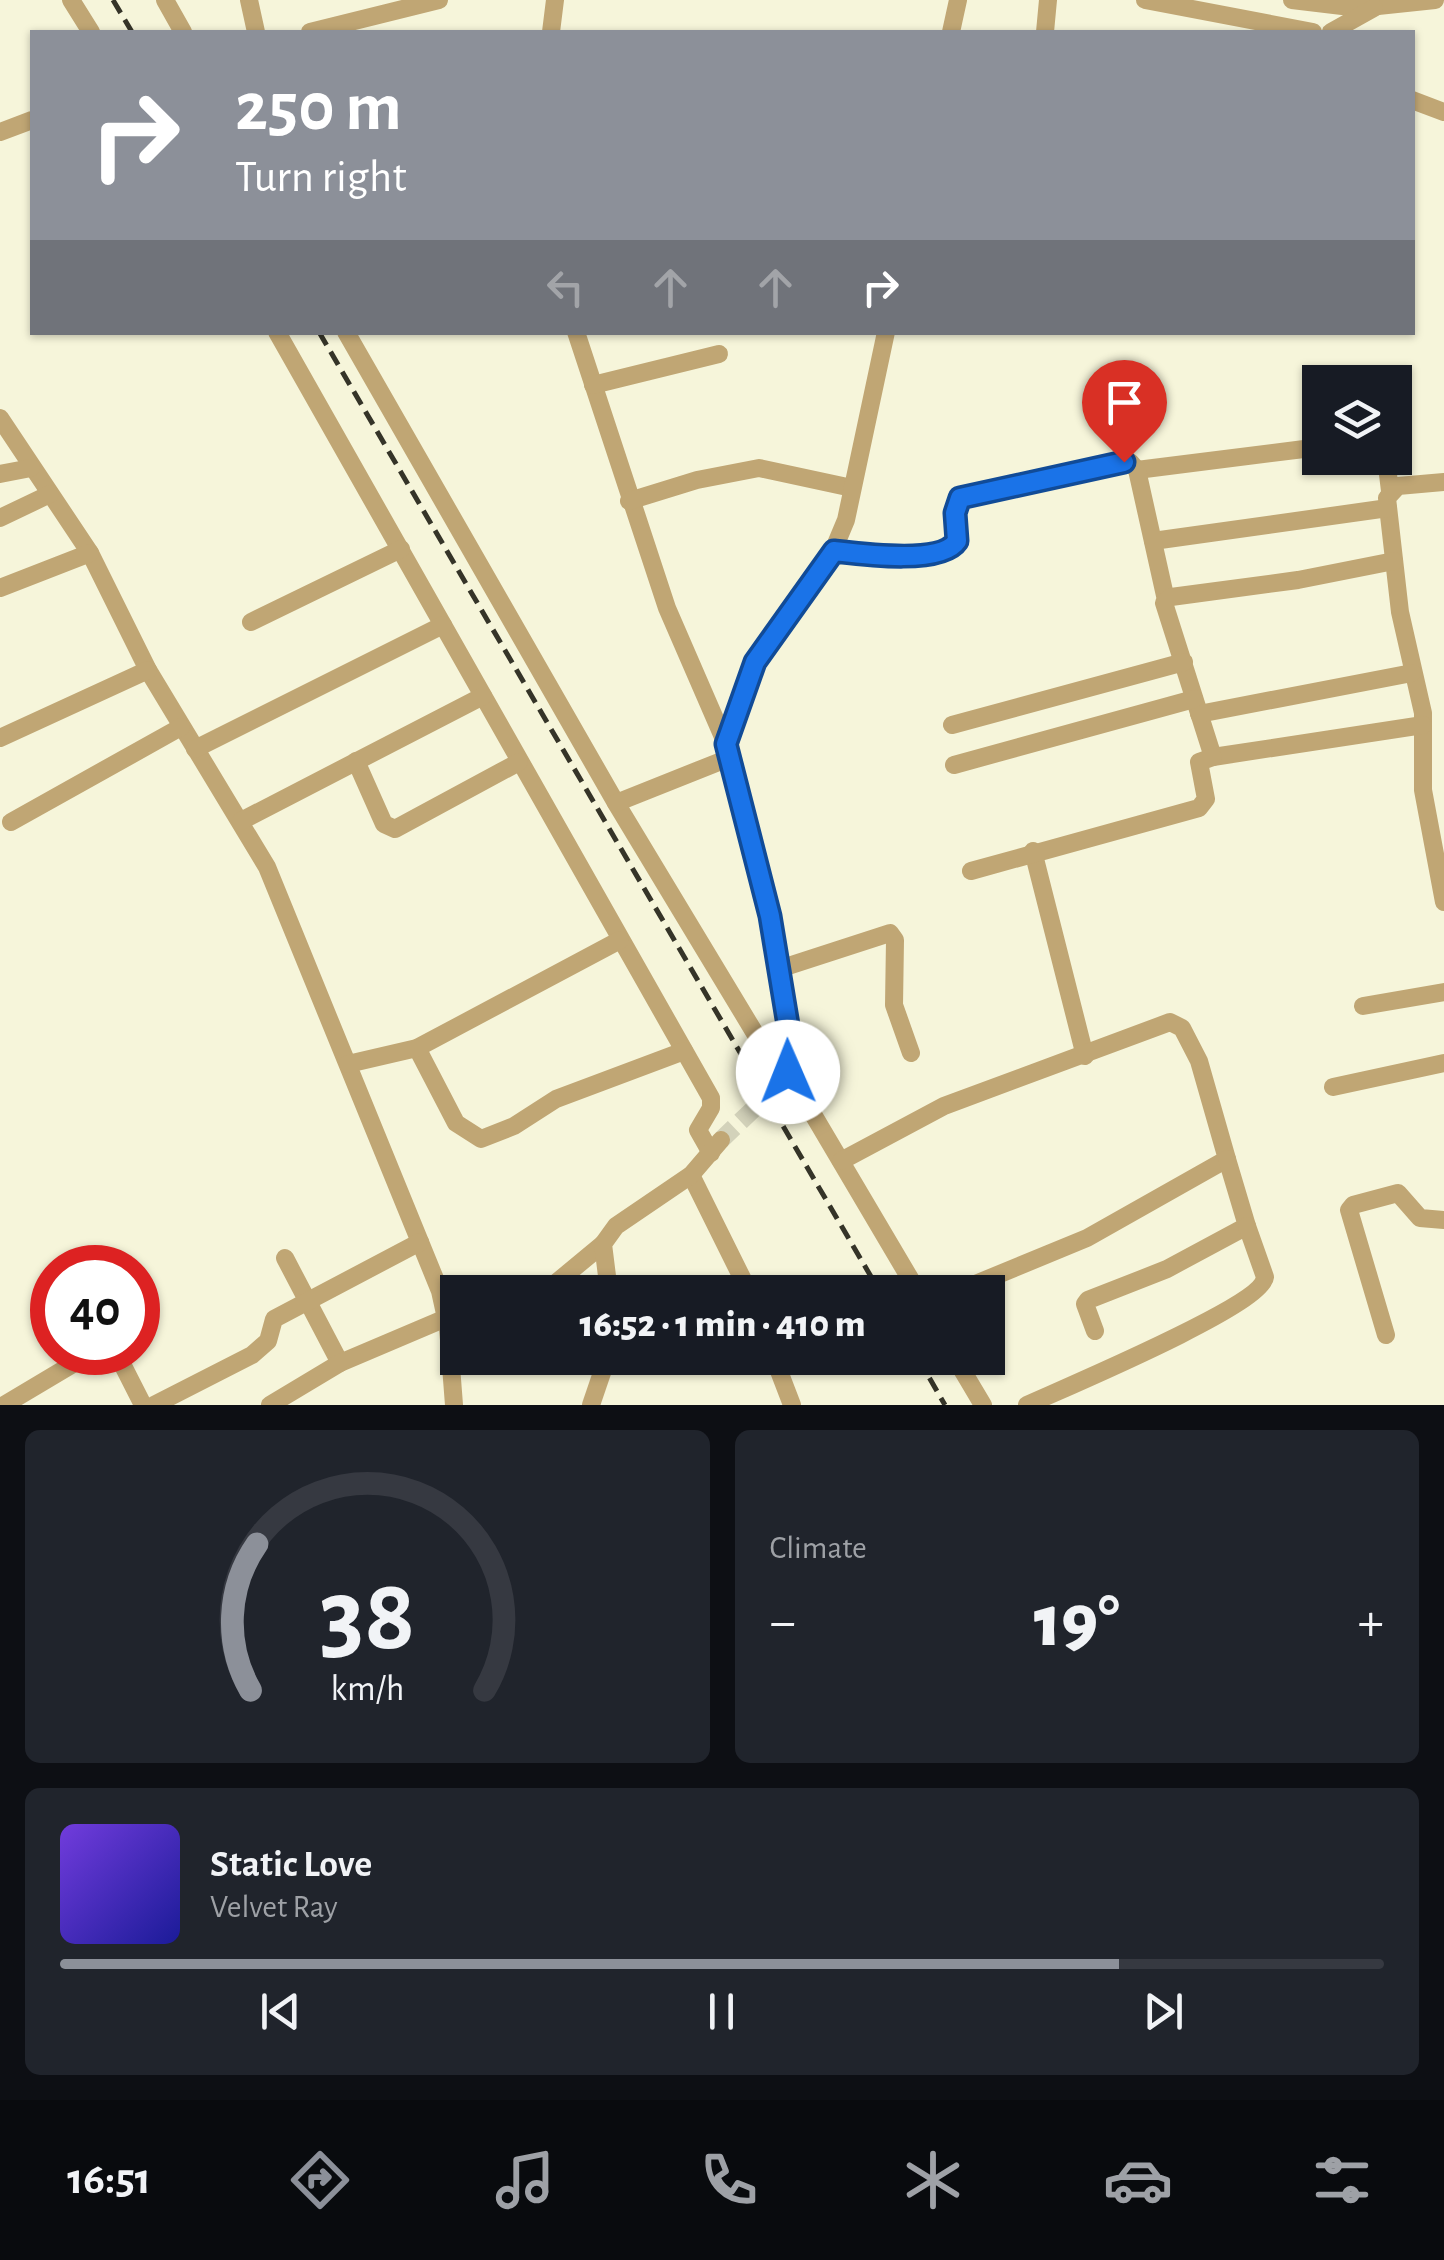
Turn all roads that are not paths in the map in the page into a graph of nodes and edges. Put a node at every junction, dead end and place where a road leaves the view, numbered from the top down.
1 (71, 0) edge
2 (165, 0) edge
3 (249, 0) edge
4 (439, 0) edge
5 (555, 0) edge
6 (958, 0) edge
7 (1048, 0) edge
8 (1145, 0) edge
9 (1292, 0) edge
10 (1435, 0) edge
11 (1374, 8) junction
12 (90, 30) edge
13 (182, 30) edge
14 (256, 30) edge
15 (318, 30) edge
16 (552, 30) edge
17 (951, 30) edge
18 (1045, 30) edge
19 (1303, 30) edge
20 (1335, 30) edge
21 (1415, 101) edge
22 (1444, 112) edge
23 (30, 121) edge
24 (0, 132) edge
25 (280, 335) edge
26 (348, 335) edge
27 (577, 335) edge
28 (885, 335) edge
29 (719, 354) dead end
30 (593, 385) junction
31 (0, 418) edge
32 (1302, 448) edge
33 (31, 468) junction
34 (1138, 470) junction
35 (0, 474) edge
36 (1387, 475) edge
37 (1444, 482) edge
38 (852, 488) junction
39 (50, 494) junction
40 (1389, 500) junction
41 (629, 501) junction
42 (0, 518) edge
43 (1153, 541) junction
44 (401, 549) junction
45 (834, 551) junction
46 (90, 553) junction
47 (1394, 561) junction
48 (0, 588) edge
49 (1166, 600) junction
50 (251, 622) dead end
51 (444, 626) junction
52 (1184, 662) junction
53 (148, 670) junction
54 (1412, 673) junction
55 (483, 696) junction
56 (1196, 707) junction
57 (952, 725) dead end
58 (1423, 725) junction
59 (182, 727) junction
60 (0, 738) edge
61 (194, 748) junction
62 (727, 751) junction
63 (1213, 756) junction
64 (356, 761) junction
65 (519, 762) junction
66 (954, 766) dead end
67 (616, 802) junction
68 (241, 821) junction
69 (12, 822) dead end
70 (1033, 852) junction
71 (971, 871) dead end
72 (1444, 902) edge
73 (620, 940) junction
74 (779, 969) junction
75 (1444, 992) edge
76 (1363, 1006) dead end
77 (417, 1048) junction
78 (684, 1051) junction
79 (910, 1053) dead end
80 (1085, 1056) junction
81 (1444, 1063) edge
82 (348, 1064) junction
83 (786, 1077) junction
84 (1333, 1088) dead end
85 (1227, 1159) junction
86 (841, 1161) junction
87 (690, 1175) junction
88 (1444, 1220) edge
89 (1247, 1226) junction
90 (420, 1242) junction
91 (603, 1244) junction
92 (285, 1258) dead end
93 (566, 1275) edge
94 (606, 1275) edge
95 (740, 1275) edge
96 (908, 1275) edge
97 (998, 1275) edge
98 (440, 1300) edge
99 (308, 1303) junction
100 (440, 1321) edge
101 (1095, 1330) dead end
102 (1386, 1335) dead end
103 (340, 1363) junction
104 (54, 1375) edge
105 (127, 1375) edge
106 (453, 1375) edge
107 (601, 1375) edge
108 (780, 1375) edge
109 (966, 1375) edge
110 (4, 1405) edge
111 (142, 1405) edge
112 (154, 1405) edge
113 (270, 1405) edge
114 (454, 1405) edge
115 (590, 1405) edge
116 (791, 1405) edge
117 (983, 1405) edge
118 (1027, 1405) edge

1 - 12 street
2 - 13 street
3 - 14 street
4 - 15 street
5 - 16 street
6 - 17 street
7 - 18 street
8 - 19 street
9 - 11 street
10 - 11 street
11 - 20 street
21 - 22 street
23 - 24 street
25 - 44 street
26 - 67 street
27 - 30 street
28 - 38 street
29 - 30 street
30 - 41 street
31 - 33 street
32 - 34 street
33 - 35 street
33 - 39 street
34 - 43 street
34 - 45 street
36 - 40 street
37 - 40 street
38 - 41 street
38 - 45 street
39 - 42 street
39 - 46 street
40 - 43 street
40 - 47 street
41 - 62 street
43 - 49 street
44 - 50 street
44 - 51 street
45 - 62 street
46 - 48 street
46 - 53 street
47 - 49 street
47 - 54 street
49 - 52 street
51 - 55 street
51 - 61 street
52 - 56 street
52 - 57 street
53 - 59 street
53 - 60 street
54 - 56 street
54 - 58 street
55 - 64 street
55 - 65 street
56 - 63 street
56 - 66 street
58 - 63 street
58 - 72 street
59 - 61 street
59 - 69 street
61 - 68 street
62 - 67 street
62 - 74 street
63 - 70 street
64 - 65 street
64 - 68 street
65 - 73 street
67 - 83 street
68 - 82 street
70 - 71 street
70 - 80 street
73 - 77 street
73 - 78 street
74 - 79 street
74 - 83 street
75 - 76 street
77 - 78 street
77 - 82 street
78 - 87 street
80 - 85 street
80 - 86 street
81 - 84 street
82 - 90 street
83 - 86 street
85 - 89 street
85 - 97 street
86 - 96 street
87 - 91 street
87 - 95 street
88 - 102 street
89 - 101 street
89 - 118 street
90 - 98 street
90 - 99 street
91 - 93 street
91 - 94 street
92 - 99 street
99 - 103 street
99 - 112 street
100 - 103 street
103 - 113 street
104 - 110 street
105 - 111 street
106 - 114 street
107 - 115 street
108 - 116 street
109 - 117 street

